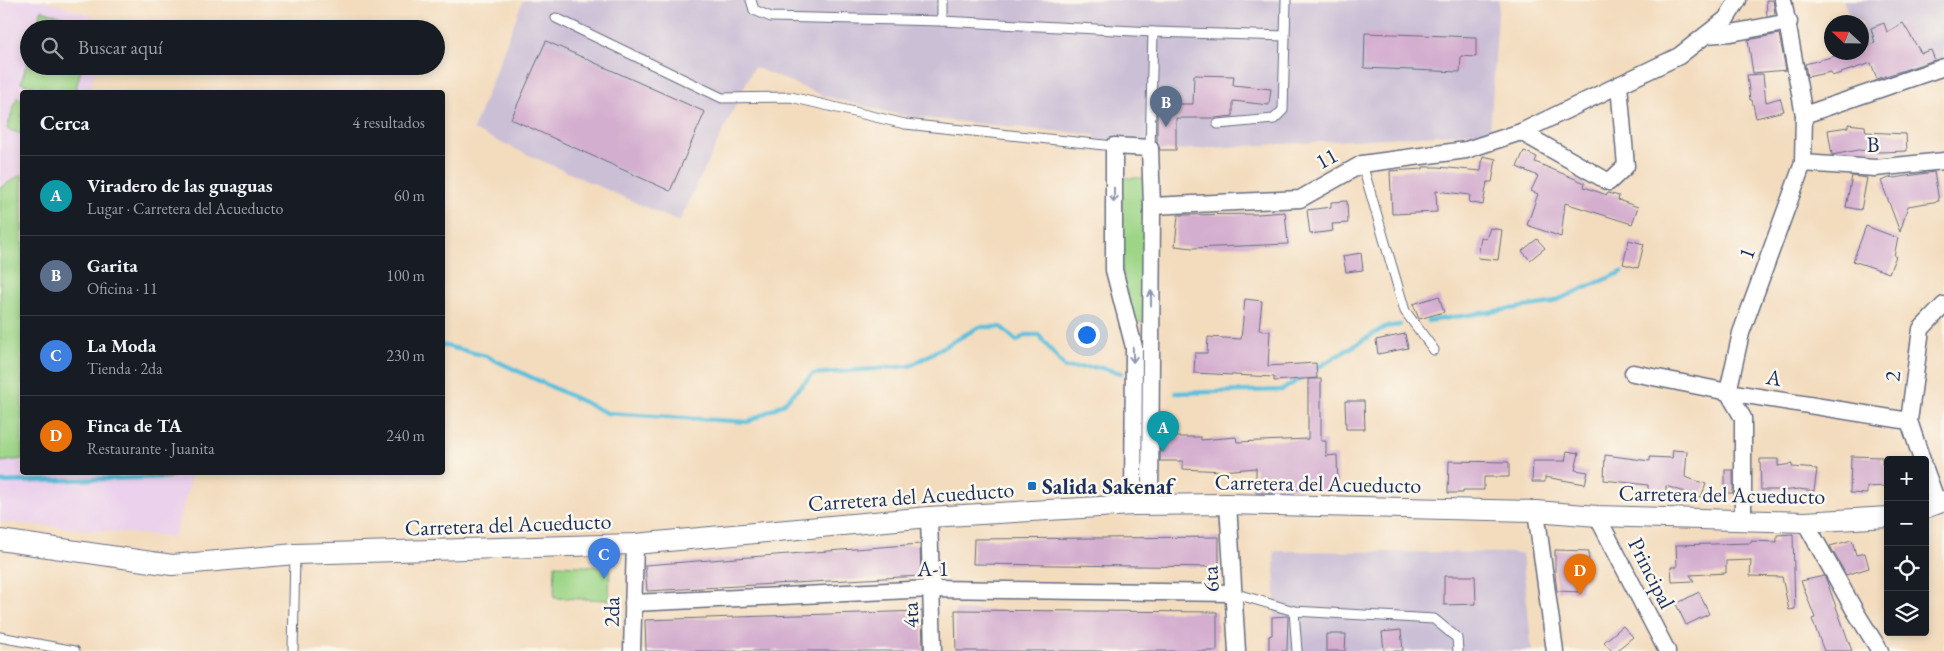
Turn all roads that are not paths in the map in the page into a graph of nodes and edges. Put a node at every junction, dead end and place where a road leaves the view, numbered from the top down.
1 (751, 0) edge
2 (942, 0) edge
3 (1286, 0) edge
4 (1738, 0) edge
5 (1784, 0) edge
6 (556, 18) dead end
7 (942, 21) junction
8 (1788, 22) junction
9 (1153, 32) junction
10 (1706, 35) junction
11 (1285, 36) junction
12 (1944, 67) edge
13 (1619, 86) junction
14 (1804, 115) junction
15 (1218, 124) dead end
16 (1521, 132) junction
17 (1114, 146) junction
18 (1150, 148) junction
19 (1944, 161) edge
20 (1803, 163) junction
21 (1362, 164) junction
22 (1152, 206) junction
23 (1944, 305) edge
24 (1434, 350) dead end
25 (1633, 374) dead end
26 (1728, 392) junction
27 (1909, 421) junction
28 (1921, 456) edge
29 (1929, 482) edge
30 (1228, 504) junction
31 (1142, 505) junction
32 (1936, 505) edge
33 (1536, 512) junction
34 (1597, 516) junction
35 (1884, 516) edge
36 (929, 517) junction
37 (1743, 520) junction
38 (1805, 522) junction
39 (0, 540) edge
40 (634, 544) junction
41 (294, 554) junction
42 (931, 590) junction
43 (1233, 593) junction
44 (633, 603) junction
45 (1294, 611) junction
46 (0, 637) edge
47 (75, 651) edge
48 (293, 651) edge
49 (632, 651) edge
50 (933, 651) edge
51 (1237, 651) edge
52 (1297, 651) edge
53 (1458, 651) edge
54 (1555, 651) edge
55 (1667, 651) edge
56 (1880, 651) edge

1 - 7 lane
2 - 7 lane
3 - 11 lane
4 - 10 street, 11
5 - 8 street, 1
6 - 17 lane
7 - 9 lane
8 - 10 street
8 - 14 street, 1
9 - 11 lane
9 - 18 lane
10 - 13 street, 11
11 - 15 lane
12 - 14 street
13 - 16 street, 11
13 - 16 street
14 - 20 street, 1
16 - 21 street, 11
17 - 18 street
17 -> 31 street
18 - 22 street
19 - 20 street, B
20 - 26 street, 1
21 - 22 street, 11
21 - 24 lane
31 -> 22 street
23 - 27 street, 2
25 - 26 street, A
26 - 27 street, A
26 - 37 street
27 - 28 street, 2
29 - 32 street
30 - 31 street, Carretera del Acueducto
30 - 33 street, Carretera del Acueducto
30 - 43 street, 6ta
31 - 36 street, Carretera del Acueducto
33 - 34 street, Carretera del Acueducto
33 - 54 street
34 - 37 street, Carretera del Acueducto
34 - 55 street, Principal
35 - 38 street, Carretera del Acueducto
36 - 40 street, Carretera del Acueducto
36 - 42 street, 4ta
37 - 38 street, Carretera del Acueducto
38 - 56 street
39 - 41 street, Carretera del Acueducto
40 - 41 street, Carretera del Acueducto
40 - 44 street, 2da
41 - 48 lane
42 - 43 street, A-1
42 - 44 street, A-1
42 - 50 street, 4ta
43 - 45 lane
43 - 51 street, 6ta
44 - 49 street, 2da
45 - 52 lane
45 - 53 lane
46 - 47 lane

